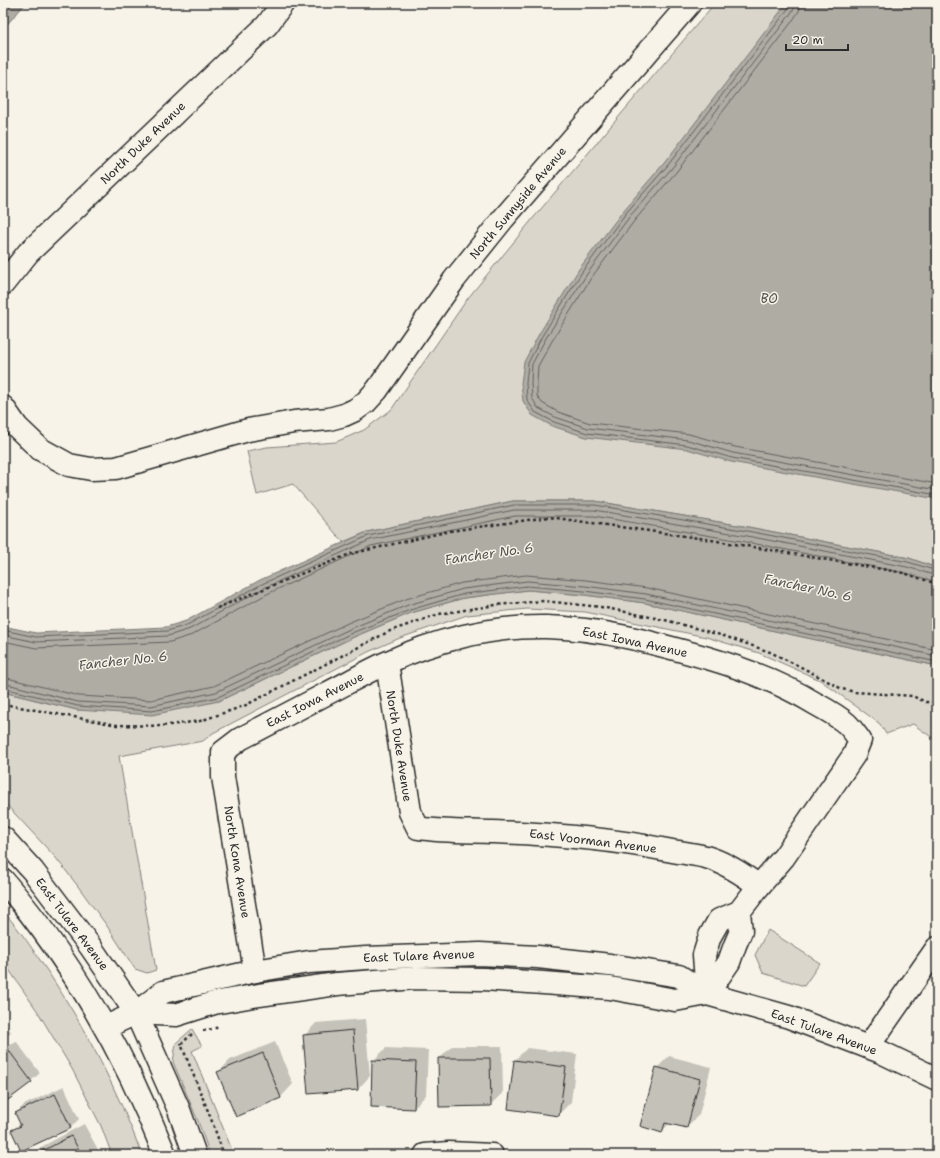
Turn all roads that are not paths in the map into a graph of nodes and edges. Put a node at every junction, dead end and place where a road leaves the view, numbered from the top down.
1 (283, 3) edge
2 (690, 3) edge
3 (3, 284) edge
4 (3, 407) edge
5 (386, 663) junction
6 (223, 752) joint
7 (418, 828) joint
8 (3, 838) edge
9 (3, 880) edge
10 (759, 886) junction
11 (937, 948) edge
12 (255, 970) junction
13 (706, 994) junction
14 (136, 1013) junction
15 (106, 1027) junction
16 (868, 1047) junction
17 (937, 1079) edge
18 (165, 1155) edge
19 (195, 1155) edge
20 (425, 1155) edge
21 (492, 1155) edge

1 - 3 street, North Duke Avenue
2 - 4 street, North Sunnyside Avenue
5 - 6 street, East Iowa Avenue
5 - 7 street, North Duke Avenue
5 - 10 street, East Iowa Avenue
6 - 12 street, North Kona Avenue
7 - 10 street, East Voorman Avenue
8 - 14 street, East Tulare Avenue
9 - 15 street
10 - 13 street
11 - 16 street
12 - 13 street, East Tulare Avenue
12 - 14 street, East Tulare Avenue
13 - 14 street, East Tulare Avenue
13 - 16 street, East Tulare Avenue
14 - 15 street, East Tulare Avenue
14 - 19 street
15 - 18 street
16 - 17 street, East Tulare Avenue
20 - 21 street

